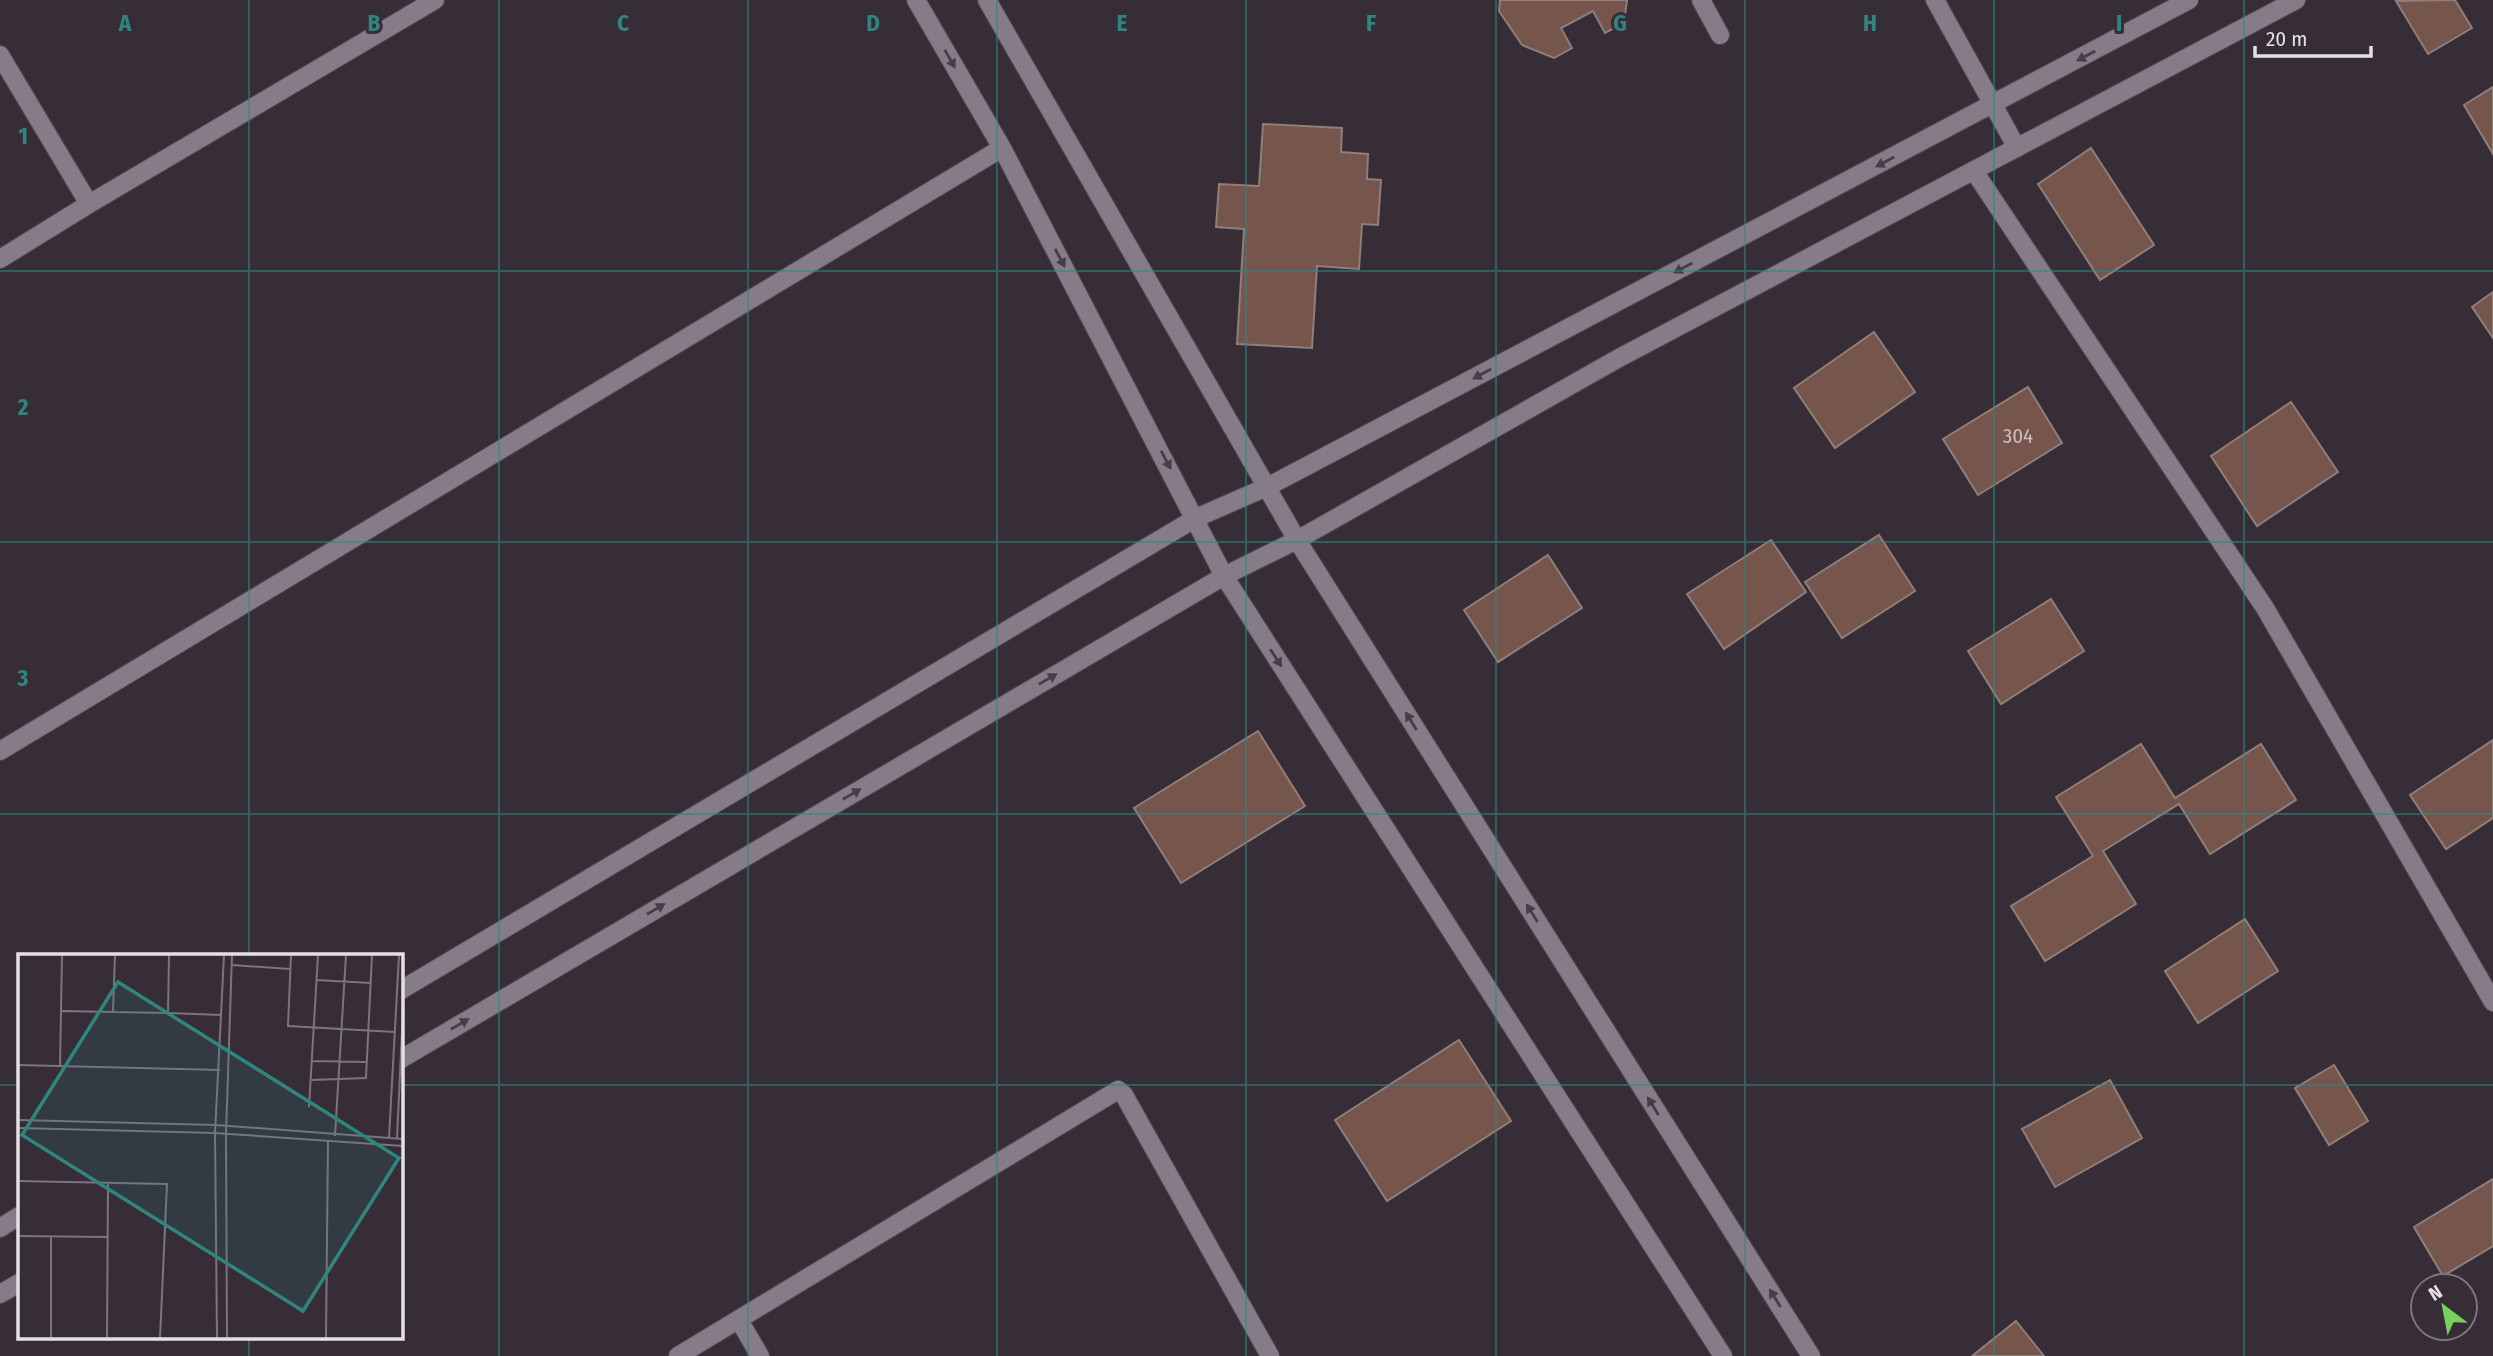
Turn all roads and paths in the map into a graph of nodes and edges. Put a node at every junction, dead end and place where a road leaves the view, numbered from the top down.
1 (435, 0) edge
2 (916, 0) edge
3 (987, 0) edge
4 (1701, 0) edge
5 (1935, 0) edge
6 (2189, 0) edge
7 (2296, 0) edge
8 (1720, 35) dead end
9 (0, 55) edge
10 (1993, 105) junction
11 (1002, 148) junction
12 (2017, 148) junction
13 (1974, 171) junction
14 (89, 204) junction
15 (0, 259) edge
16 (1269, 485) junction
17 (1196, 518) junction
18 (1297, 540) junction
19 (1224, 576) junction
20 (0, 751) edge
21 (402, 989) edge
22 (2493, 1002) edge
23 (402, 1058) edge
24 (18, 1217) edge
25 (0, 1228) edge
26 (18, 1284) edge
27 (0, 1294) edge
28 (739, 1320) junction
29 (678, 1356) edge
30 (760, 1356) edge
31 (1270, 1356) edge
32 (1723, 1356) edge
33 (1811, 1356) edge

1 - 14 street
2 -> 11 street
3 - 16 street
4 - 8 street
5 - 10 street
6 -> 10 street
7 - 12 street
9 - 14 street
10 - 12 street
10 -> 16 street
11 -> 17 street
11 - 20 street
12 - 13 street
13 - 18 street
13 - 22 street
14 - 15 street
16 - 17 street
16 - 18 street
17 - 19 street
17 - 21 street
18 - 19 street
33 -> 18 street
23 -> 19 street
19 -> 32 street
24 - 25 street
26 - 27 street
28 - 29 street
28 - 30 street
28 - 31 street

